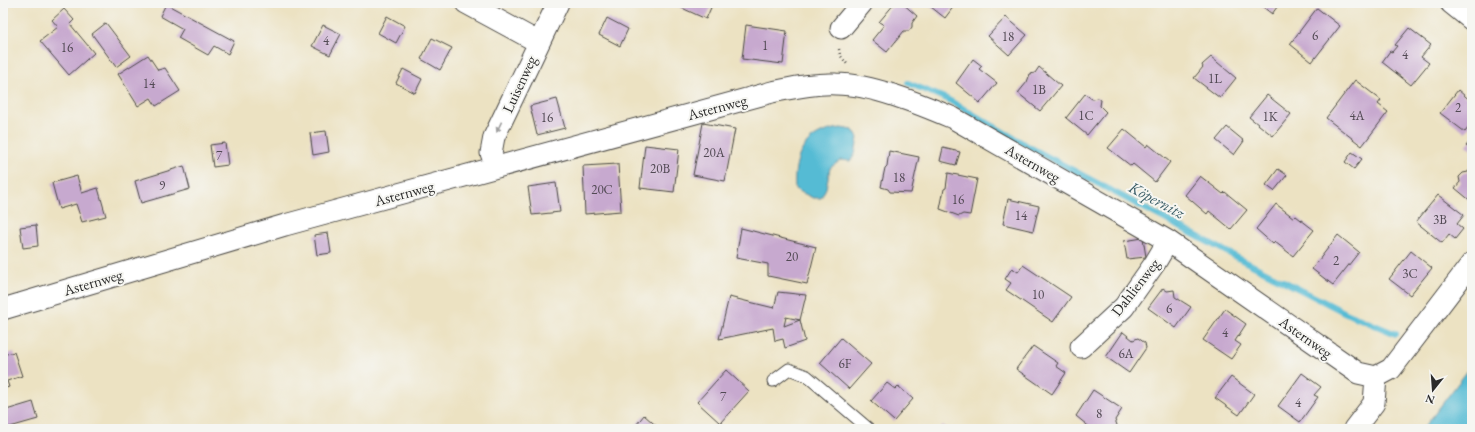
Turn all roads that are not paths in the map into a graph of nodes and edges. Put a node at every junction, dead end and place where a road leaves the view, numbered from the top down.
1 (466, 3) edge
2 (558, 3) edge
3 (862, 3) edge
4 (1451, 3) edge
5 (1472, 20) edge
6 (841, 28) road end
7 (538, 42) junction
8 (496, 167) junction
9 (1168, 241) junction
10 (1472, 263) edge
11 (3, 309) edge
12 (1081, 347) dead end
13 (1376, 377) junction
14 (773, 381) dead end
15 (869, 429) edge
16 (1354, 429) edge

1 - 7 street
2 - 7 street, Luisenweg
3 - 6 street
4 - 5 street
7 -> 8 street, Luisenweg
8 - 9 street, Asternweg
8 - 11 street, Asternweg
9 - 12 street, Dahlienweg
9 - 13 street, Asternweg
10 - 13 street
13 - 16 street
14 - 15 lane

